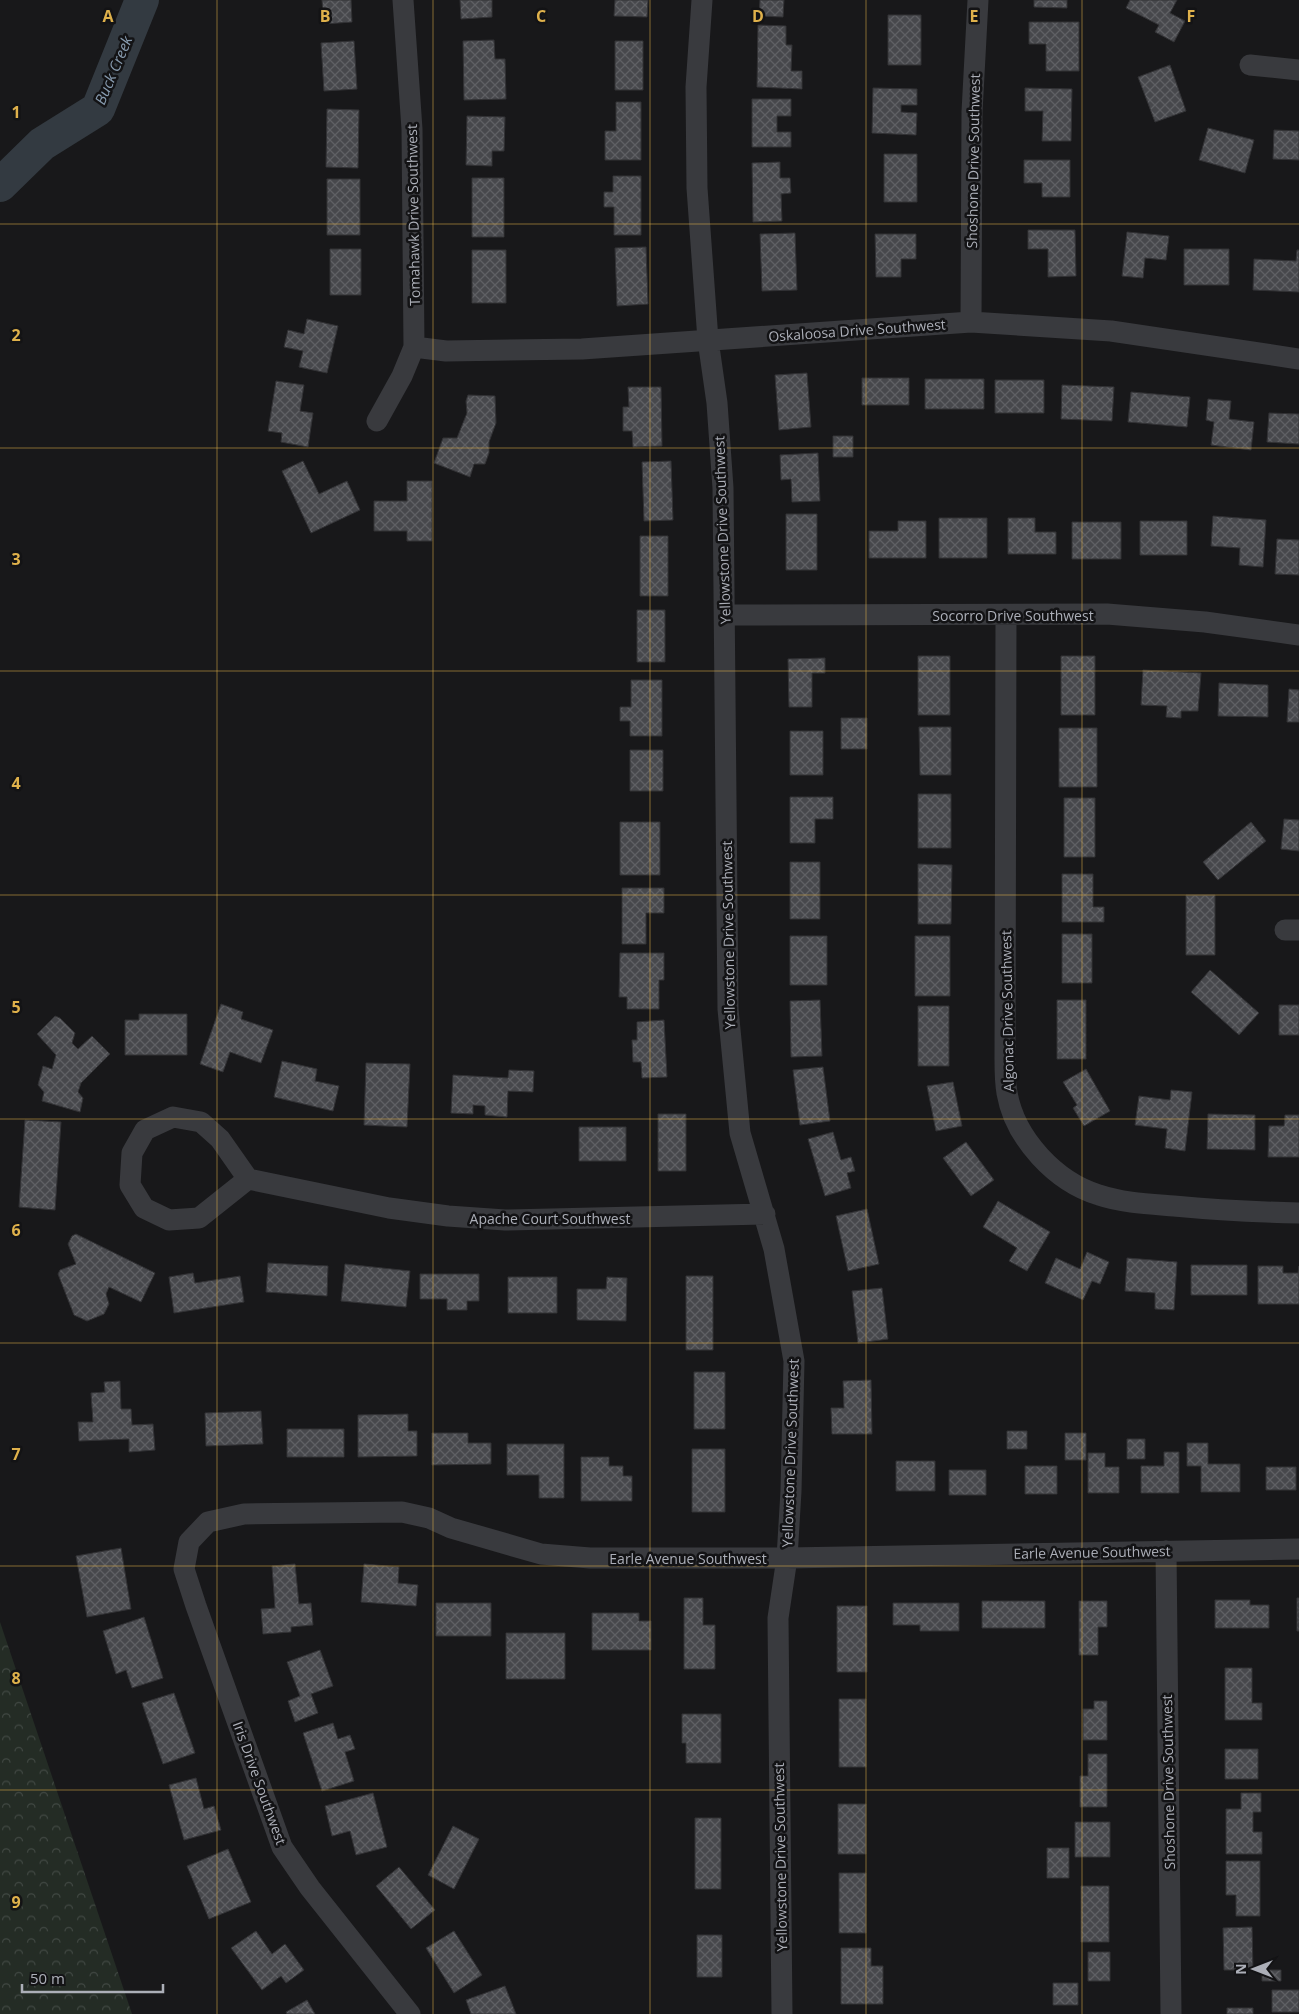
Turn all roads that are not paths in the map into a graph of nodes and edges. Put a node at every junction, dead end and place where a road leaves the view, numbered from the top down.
1 (403, 0) edge
2 (702, 0) edge
3 (978, 0) edge
4 (1250, 64) dead end
5 (1299, 70) edge
6 (971, 322) junction
7 (708, 340) junction
8 (414, 346) junction
9 (1299, 359) edge
10 (377, 421) dead end
11 (725, 615) junction
12 (1006, 615) junction
13 (1299, 635) edge
14 (248, 1180) junction
15 (1299, 1213) edge
16 (765, 1214) junction
17 (1299, 1549) edge
18 (1166, 1551) junction
19 (787, 1558) junction
20 (196, 1606) joint
21 (410, 2014) edge
22 (782, 2014) edge
23 (1171, 2014) edge

1 - 8 street, Tomahawk Drive Southwest
2 - 7 street, Yellowstone Drive Southwest
3 - 6 street, Shoshone Drive Southwest
4 - 5 street
6 - 7 street, Oskaloosa Drive Southwest
6 - 9 street, Oskaloosa Drive Southwest
7 - 8 street, Oskaloosa Drive Southwest
7 - 11 street, Yellowstone Drive Southwest
8 - 10 street, Tomahawk Drive Southwest
11 - 12 street, Socorro Drive Southwest
11 - 16 street, Yellowstone Drive Southwest
12 - 13 street, Socorro Drive Southwest
12 - 15 street, Algonac Drive Southwest
14 - 14 street
14 - 16 street, Apache Court Southwest
16 - 19 street, Yellowstone Drive Southwest
17 - 18 street, Earle Avenue Southwest
18 - 19 street, Earle Avenue Southwest
18 - 23 street, Shoshone Drive Southwest
19 - 20 street, Earle Avenue Southwest
19 - 22 street, Yellowstone Drive Southwest
20 - 21 street, Iris Drive Southwest

